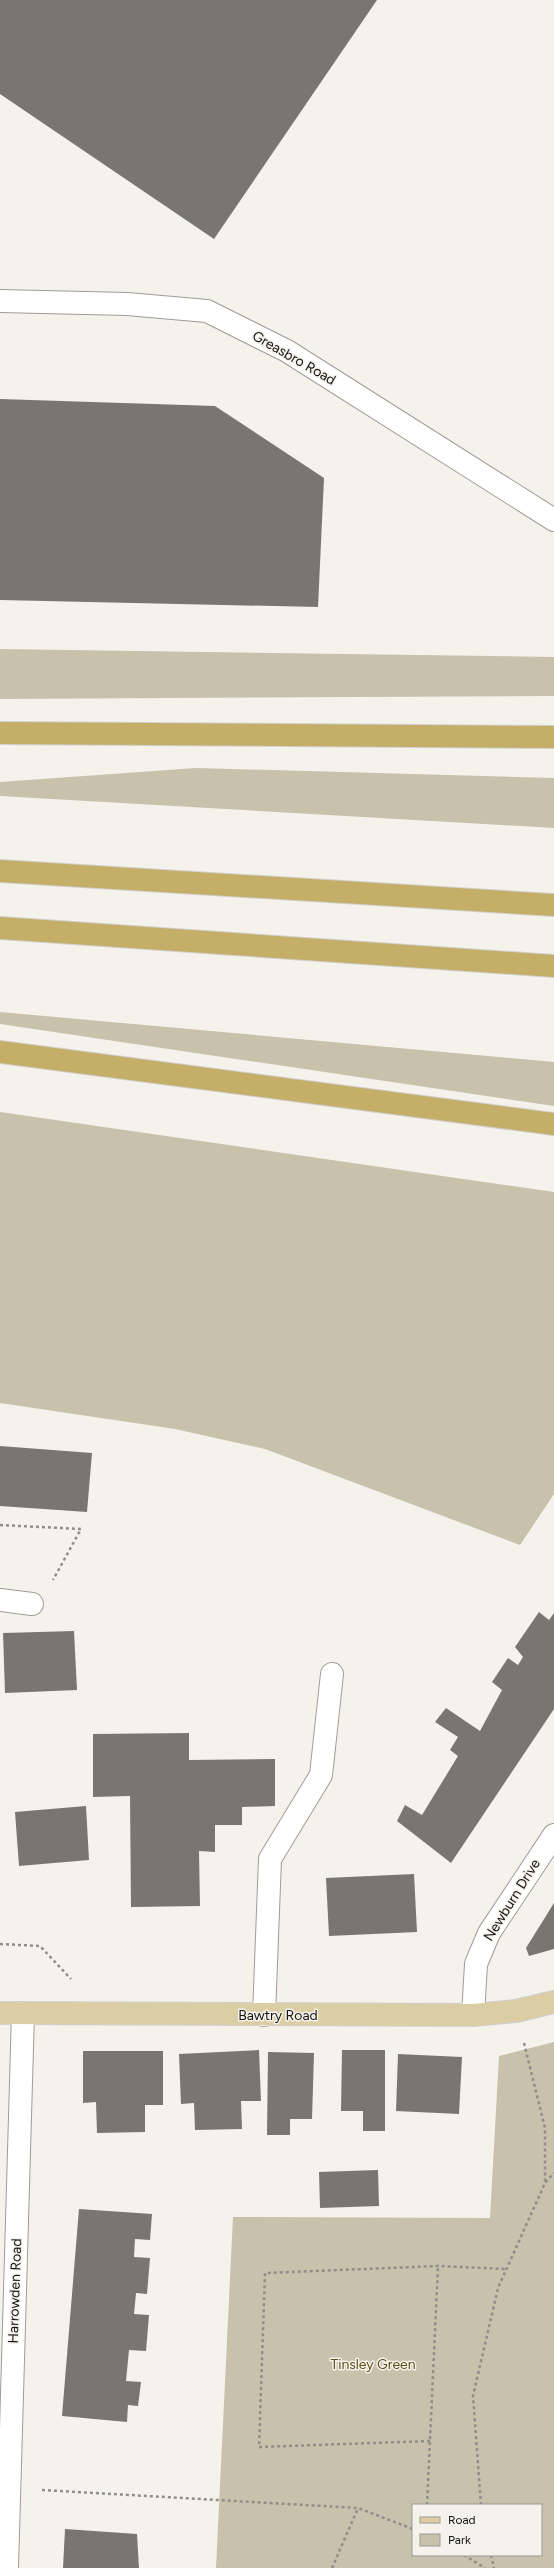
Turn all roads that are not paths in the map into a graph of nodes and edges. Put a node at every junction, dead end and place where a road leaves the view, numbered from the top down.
1 (0, 301) edge
2 (554, 520) edge
3 (0, 733) edge
4 (554, 737) edge
5 (0, 871) edge
6 (554, 905) edge
7 (0, 928) edge
8 (554, 966) edge
9 (0, 1052) edge
10 (554, 1124) edge
11 (0, 1600) edge
12 (32, 1604) road end
13 (332, 1674) dead end
14 (554, 1835) edge
15 (554, 2002) edge
16 (0, 2014) edge
17 (23, 2014) junction
18 (264, 2015) junction
19 (474, 2015) junction
20 (4, 2528) edge
21 (6, 2568) edge

1 - 2 street, Greasbro Road
3 - 4 highway
5 - 6 highway
7 - 8 highway
9 - 10 highway
11 - 12 street
13 - 18 street
14 - 19 street, Newburn Drive
15 - 19 main road, Bawtry Road
16 - 17 main road, Bawtry Road
17 - 18 main road, Bawtry Road
17 - 20 street, Harrowden Road
18 - 19 main road, Bawtry Road
20 - 21 street, Harrowden Road

